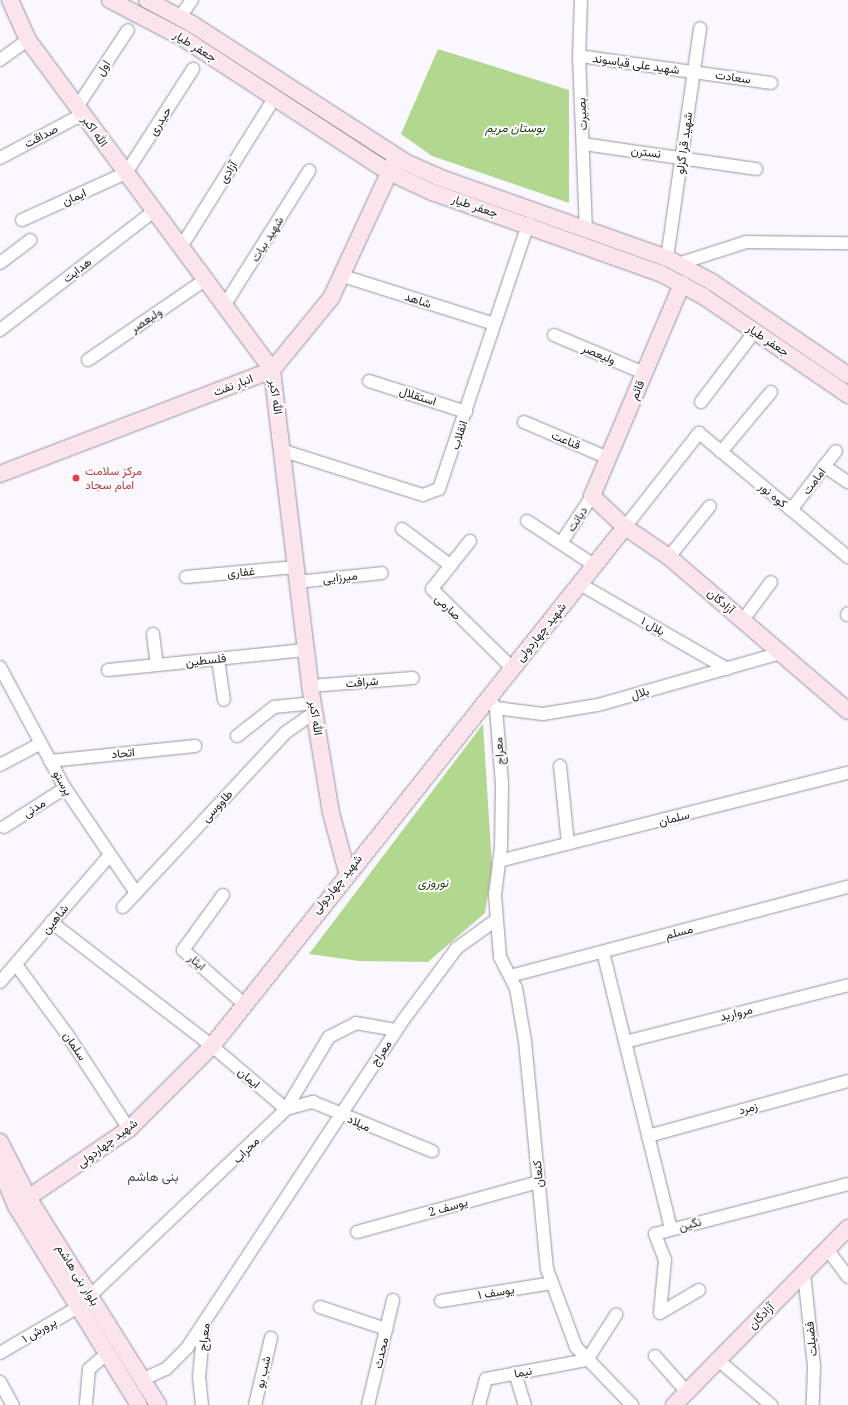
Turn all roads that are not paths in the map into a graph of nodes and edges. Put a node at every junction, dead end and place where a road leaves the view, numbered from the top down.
1 (10, 0) edge
2 (110, 0) edge
3 (147, 0) edge
4 (192, 0) edge
5 (581, 0) edge
6 (179, 18) junction
7 (700, 28) dead end
8 (128, 30) dead end
9 (28, 40) junction
10 (579, 56) junction
11 (0, 60) edge
12 (193, 69) dead end
13 (694, 72) junction
14 (771, 83) dead end
15 (275, 97) junction
16 (80, 110) junction
17 (583, 144) junction
18 (398, 157) junction
19 (682, 157) junction
20 (0, 158) edge
21 (756, 169) dead end
22 (309, 171) dead end
23 (387, 171) junction
24 (126, 173) junction
25 (154, 211) junction
26 (22, 220) dead end
27 (528, 224) junction
28 (586, 228) junction
29 (30, 240) dead end
30 (848, 243) edge
31 (181, 247) junction
32 (672, 261) junction
33 (0, 263) edge
34 (343, 276) junction
35 (205, 280) junction
36 (682, 284) junction
37 (224, 306) junction
38 (494, 324) junction
39 (0, 330) edge
40 (755, 331) junction
41 (554, 335) dead end
42 (88, 360) dead end
43 (272, 370) junction
44 (644, 373) junction
45 (848, 375) edge
46 (369, 381) dead end
47 (771, 392) dead end
48 (848, 395) edge
49 (701, 402) dead end
50 (466, 412) junction
51 (524, 422) dead end
52 (284, 451) junction
53 (836, 451) dead end
54 (721, 452) junction
55 (608, 458) junction
56 (824, 466) junction
57 (0, 474) edge
58 (848, 482) edge
59 (592, 496) junction
60 (710, 506) dead end
61 (791, 510) junction
62 (527, 521) dead end
63 (625, 527) junction
64 (402, 529) dead end
65 (470, 541) dead end
66 (561, 543) junction
67 (669, 557) junction
68 (848, 557) edge
69 (450, 565) junction
70 (594, 565) junction
71 (382, 573) dead end
72 (296, 575) junction
73 (186, 577) dead end
74 (772, 582) dead end
75 (580, 584) junction
76 (743, 620) junction
77 (153, 634) dead end
78 (305, 650) junction
79 (781, 653) junction
80 (218, 659) junction
81 (157, 665) junction
82 (0, 667) edge
83 (512, 668) junction
84 (727, 669) junction
85 (108, 670) dead end
86 (413, 678) dead end
87 (310, 686) junction
88 (224, 700) dead end
89 (492, 703) junction
90 (315, 707) junction
91 (848, 711) edge
92 (237, 736) dead end
93 (35, 746) dead end
94 (195, 746) dead end
95 (50, 761) junction
96 (0, 764) edge
97 (560, 766) dead end
98 (848, 773) edge
99 (64, 788) junction
100 (4, 827) dead end
101 (568, 844) junction
102 (109, 856) junction
103 (500, 861) junction
104 (347, 872) junction
105 (848, 887) edge
106 (136, 893) junction
107 (222, 895) dead end
108 (123, 907) dead end
109 (497, 919) junction
110 (51, 922) junction
111 (603, 952) junction
112 (16, 966) junction
113 (510, 976) junction
114 (0, 982) edge
115 (848, 985) edge
116 (243, 1003) junction
117 (396, 1030) junction
118 (625, 1042) junction
119 (212, 1046) junction
120 (848, 1081) edge
121 (286, 1110) junction
122 (340, 1114) junction
123 (129, 1129) junction
124 (648, 1136) junction
125 (0, 1142) edge
126 (432, 1151) dead end
127 (0, 1168) edge
128 (538, 1182) junction
129 (848, 1184) edge
130 (23, 1202) junction
131 (848, 1228) edge
132 (671, 1229) junction
133 (357, 1232) dead end
134 (827, 1249) junction
135 (804, 1273) junction
136 (848, 1277) edge
137 (552, 1283) junction
138 (699, 1290) dead end
139 (91, 1294) junction
140 (393, 1300) dead end
141 (441, 1301) dead end
142 (78, 1307) junction
143 (320, 1307) dead end
144 (616, 1315) dead end
145 (205, 1320) junction
146 (386, 1329) junction
147 (271, 1338) dead end
148 (0, 1353) edge
149 (106, 1354) junction
150 (655, 1356) dead end
151 (587, 1360) junction
152 (718, 1360) junction
153 (516, 1373) junction
154 (141, 1380) junction
155 (0, 1382) edge
156 (687, 1392) junction
157 (86, 1403) dead end
158 (12, 1405) edge
159 (139, 1405) edge
160 (158, 1405) edge
161 (202, 1405) edge
162 (255, 1405) edge
163 (368, 1405) edge
164 (479, 1405) edge
165 (525, 1405) edge
166 (632, 1405) edge
167 (674, 1405) edge
168 (771, 1405) edge
169 (813, 1405) edge

1 - 9 street, الله اکبر
2 - 15 street, جعفر طیار
3 - 6 street, جعفر طیار
4 - 6 street
5 - 10 street, بصیرت
6 - 18 street, جعفر طیار
7 - 13 street, شهید قرا گزلو
8 - 16 street, اول
9 - 11 street
9 - 16 street, الله اکبر
10 - 13 street, شهید علی قیاسوند
10 - 17 street, بصیرت
12 - 24 street, حیدری
13 - 14 street, سعادت
13 - 19 street, شهید قرا گزلو
15 - 23 street, جعفر طیار
15 - 31 street, آزادی
16 - 20 street, صداقت
16 - 24 street, الله اکبر
17 - 19 street, نسترن
17 - 28 street, بصیرت
18 - 23 street, انبار نفت
18 - 28 street, جعفر طیار
19 - 21 street, نسترن
19 - 32 street, شهید قرا گزلو
22 - 37 street, شهید بیات
23 - 27 street, جعفر طیار
23 - 34 street, انبار نفت
24 - 25 street, الله اکبر
24 - 26 street, ایمان
25 - 31 street, الله اکبر
25 - 39 street, هدایت
27 - 36 street, جعفر طیار
27 - 38 street, انقلاب
28 - 32 street, جعفر طیار
29 - 33 street
30 - 32 street
31 - 35 street, الله اکبر
32 - 45 street, جعفر طیار
34 - 38 street, شاهد
34 - 43 street, انبار نفت
35 - 37 street, الله اکبر
35 - 42 street, ولیعصر
36 - 40 street, جعفر طیار
36 - 44 street, قائم
37 - 43 street, الله اکبر
38 - 50 street, انقلاب
40 - 48 street, جعفر طیار
40 - 49 street
41 - 44 street, ولیعصر
43 - 52 street, الله اکبر
43 - 57 street, انبار نفت
44 - 55 street, قائم
46 - 50 street, استقلال
47 - 54 street
50 - 52 street, انقلاب
51 - 55 street, قناعت
52 - 72 street, الله اکبر
53 - 56 street, امامت
54 - 61 street, کوه نور
54 - 63 street, کوه نور
55 - 59 street, قائم
56 - 58 street
56 - 61 street, امامت
59 - 63 street, آزادگان
59 - 66 street, دیانت
60 - 67 street
61 - 68 street, کوه نور
62 - 66 street, دیانت
63 - 67 street, آزادگان
63 - 70 street, شهید چهاردولی
64 - 69 street
65 - 69 street, صارمی
66 - 70 street, دیانت
67 - 76 street, آزادگان
69 - 83 street, صارمی
70 - 75 street, شهید چهاردولی
71 - 72 street, میرزایی
72 - 73 street, غفاری
72 - 78 street, الله اکبر
74 - 76 street
75 - 83 street, شهید چهاردولی
75 - 84 street, بلال ۱
76 - 79 street, آزادگان
77 - 81 street
78 - 80 street, فلسطین
78 - 87 street, الله اکبر
79 - 84 street, بلال
79 - 91 street, آزادگان
80 - 81 street, فلسطین
80 - 88 street
81 - 85 street, فلسطین
82 - 95 street, پرستو
83 - 89 street, شهید چهاردولی
84 - 89 street, بلال
86 - 87 street, شرافت
87 - 90 street, الله اکبر
89 - 103 street, معراج
89 - 104 street, شهید چهاردولی
90 - 92 street
90 - 104 street, الله اکبر
90 - 106 street, طاووسی
93 - 96 street
94 - 95 street, اتحاد
95 - 99 street, پرستو
97 - 101 street
98 - 101 street, سلمان
99 - 100 street, مدنی
99 - 102 street, پرستو
101 - 103 street, سلمان
102 - 106 street, پرستو
102 - 110 street, شاهین
103 - 109 street, معراج
104 - 116 street, شهید چهاردولی
105 - 111 street, مسلم
106 - 108 street, طاووسی
107 - 116 street, ایثار
109 - 113 street, کنعان
109 - 117 street, معراج
110 - 112 street, شاهین
110 - 119 street
111 - 113 street, مسلم
111 - 118 street
112 - 114 street, شاهین
112 - 123 street, سلمان
113 - 128 street, کنعان
115 - 118 street, مروارید
116 - 119 street, شهید چهاردولی
117 - 121 street, محراب
117 - 122 street, معراج
118 - 124 street
119 - 121 street, ایمان
119 - 123 street, شهید چهاردولی
120 - 124 street, زمرد
121 - 122 street, میلاد
121 - 139 street, محراب
122 - 126 street, میلاد
122 - 145 street, معراج
123 - 130 street, شهید چهاردولی
124 - 132 street
125 - 130 street, بلوار بنی هاشم
127 - 130 street, بلوار بنی هاشم
128 - 133 street, یوسف 2
128 - 137 street, کنعان
129 - 132 street, نگین
130 - 139 street, بلوار بنی هاشم
130 - 142 street, بلوار بنی هاشم
131 - 134 street, آزادگان
132 - 138 street, نگین
134 - 135 street, آزادگان
134 - 136 street
135 - 152 street, آزادگان
135 - 169 street, فضیلت
137 - 141 street, یوسف ۱
137 - 151 street, کنعان
139 - 154 street, بلوار بنی هاشم
140 - 146 street, محدث
142 - 148 street, پرورش ۱
142 - 149 street, بلوار بنی هاشم
143 - 146 street
144 - 151 street
145 - 154 street
145 - 161 street, معراج
146 - 163 street, محدث
147 - 162 street, شب بو
149 - 157 street
149 - 159 street, بلوار بنی هاشم
150 - 156 street
151 - 153 street, نیما
151 - 166 street, کنعان
152 - 156 street, آزادگان
152 - 168 street
153 - 164 street, نیما
153 - 165 street
154 - 160 street, بلوار بنی هاشم
155 - 158 street
156 - 167 street, آزادگان

